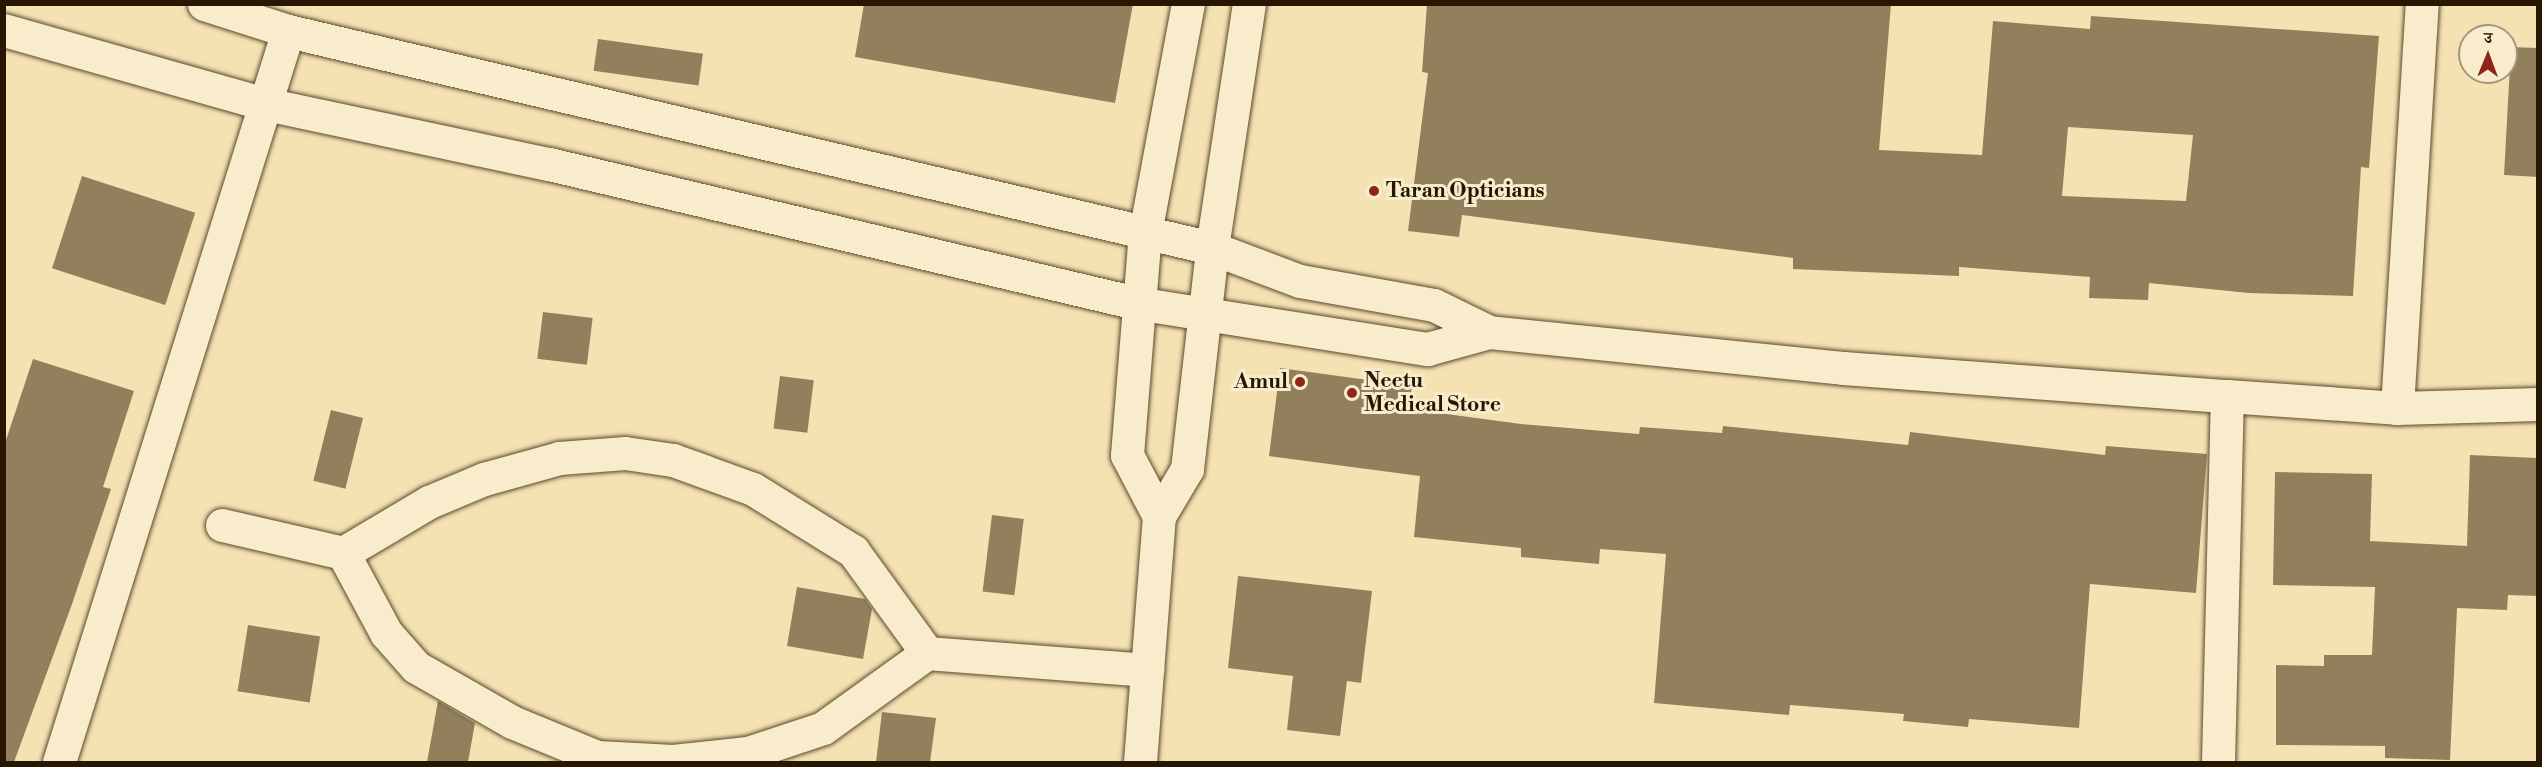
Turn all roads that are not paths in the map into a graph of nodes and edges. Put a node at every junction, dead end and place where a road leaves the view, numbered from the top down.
1 (204, 4) edge
2 (1188, 4) edge
3 (1249, 4) edge
4 (2422, 4) edge
5 (4, 30) edge
6 (288, 31) junction
7 (266, 104) junction
8 (1145, 233) junction
9 (1212, 248) junction
10 (1136, 303) junction
11 (1204, 313) junction
12 (1489, 332) junction
13 (2227, 396) junction
14 (2538, 404) edge
15 (2397, 408) junction
16 (1159, 516) junction
17 (222, 525) dead end
18 (343, 553) junction
19 (927, 653) junction
20 (1147, 670) junction
21 (59, 762) edge
22 (1140, 762) edge
23 (2218, 762) edge

1 - 6 street
2 - 8 street
3 - 9 street
4 - 15 street
5 - 7 street
6 - 7 street
6 - 8 street
7 - 10 street
7 - 21 street
8 - 9 street
8 - 10 street
9 - 11 street
9 - 12 street
10 - 11 street
10 - 16 street
11 - 12 street
11 - 16 street
12 - 13 street
13 - 15 street
13 - 23 street
14 - 15 street
16 - 20 street
17 - 18 street
18 - 19 street
18 - 19 street
19 - 20 street
20 - 22 street

